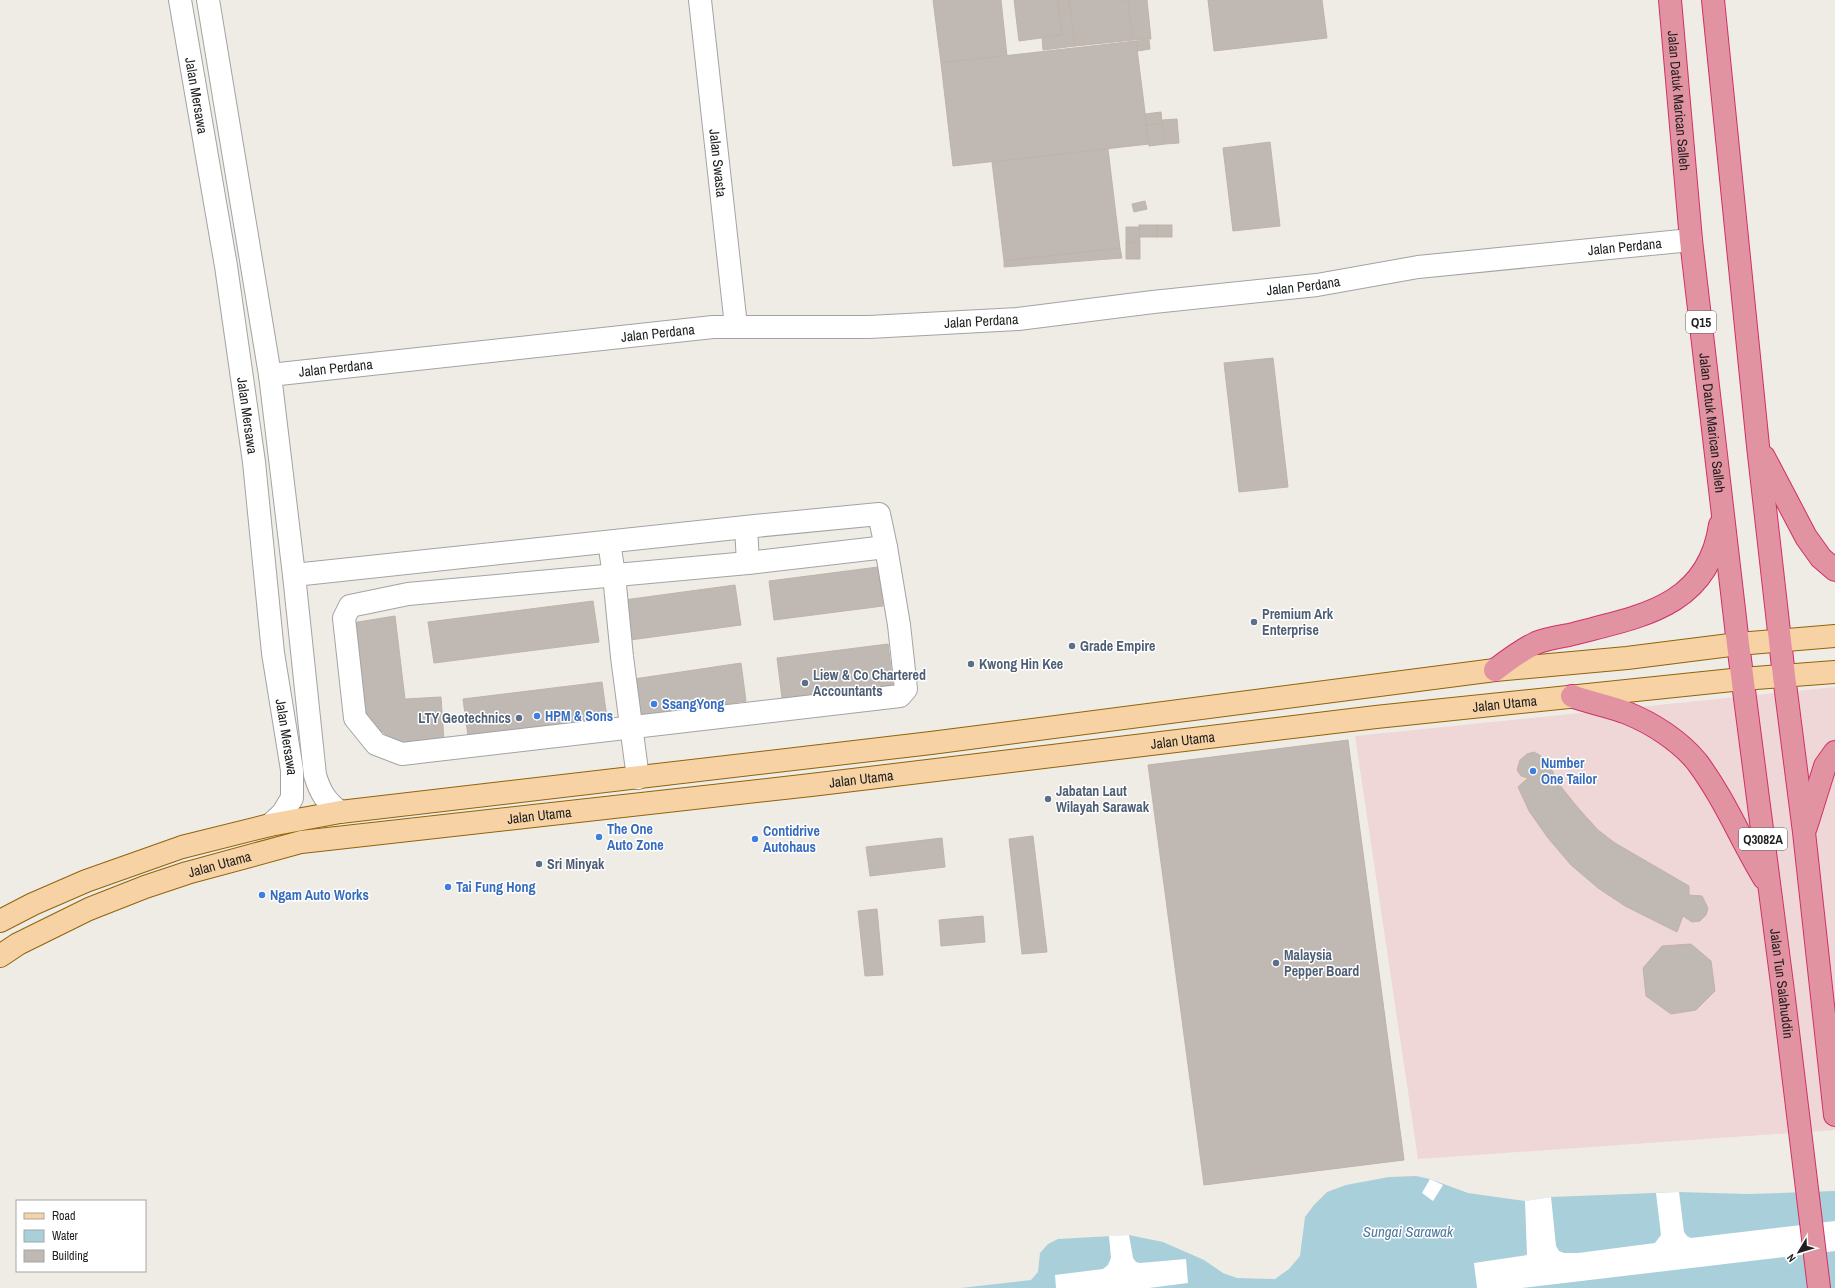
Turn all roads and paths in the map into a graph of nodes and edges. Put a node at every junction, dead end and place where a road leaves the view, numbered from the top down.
1 (180, 0) edge
2 (208, 0) edge
3 (700, 0) edge
4 (1670, 0) edge
5 (1713, 0) edge
6 (1691, 240) junction
7 (736, 326) junction
8 (270, 375) junction
9 (1758, 446) junction
10 (1723, 503) junction
11 (746, 527) junction
12 (609, 542) junction
13 (886, 547) junction
14 (404, 563) junction
15 (748, 563) junction
16 (1835, 570) edge
17 (294, 575) junction
18 (614, 575) junction
19 (408, 594) junction
20 (1835, 636) edge
21 (1780, 641) junction
22 (1738, 644) junction
23 (1495, 670) junction
24 (1835, 672) edge
25 (1784, 676) junction
26 (1742, 679) junction
27 (1572, 696) junction
28 (632, 726) junction
29 (1835, 752) edge
30 (638, 778) junction
31 (340, 812) junction
32 (270, 825) junction
33 (1804, 832) junction
34 (1769, 886) junction
35 (0, 921) edge
36 (0, 956) edge
37 (1835, 1115) edge
38 (1819, 1288) edge

1 - 32 street, Jalan Mersawa
2 - 8 street, Jalan Mersawa
3 - 7 street, Jalan Swasta
4 - 6 highway, Jalan Datuk Marican Salleh / Q15
5 - 9 highway
6 - 7 street, Jalan Perdana
6 - 10 highway, Jalan Datuk Marican Salleh / Q15
7 - 8 street, Jalan Perdana
8 - 17 street, Jalan Mersawa
9 - 16 highway
9 - 21 highway
10 - 22 highway, Jalan Datuk Marican Salleh / Q15
10 - 23 highway
11 - 12 street
11 - 13 street
11 - 15 street
12 - 14 street
12 - 18 street
13 - 15 street
13 - 28 street
14 - 17 street
14 - 19 street
15 - 18 street
17 - 31 street, Jalan Mersawa
18 - 19 street
18 - 28 street
19 - 28 street
20 - 21 main road, Jalan Utama
21 - 22 main road, Jalan Utama
21 - 25 highway
22 - 23 main road, Jalan Utama
22 - 26 highway, Jalan Datuk Marican Salleh / Q15
23 - 30 main road, Jalan Utama
24 - 25 main road, Jalan Utama
25 - 26 main road, Jalan Utama
25 - 33 highway
26 - 27 main road, Jalan Utama
26 - 34 highway, Jalan Tun Salahuddin / Q3082A
27 - 34 highway
27 - 36 main road, Jalan Utama
28 - 30 street
29 - 33 highway
30 - 31 main road, Jalan Utama
31 - 32 main road, Jalan Utama
32 - 35 main road, Jalan Utama
33 - 37 highway
34 - 38 highway, Jalan Tun Salahuddin / Q3082A

